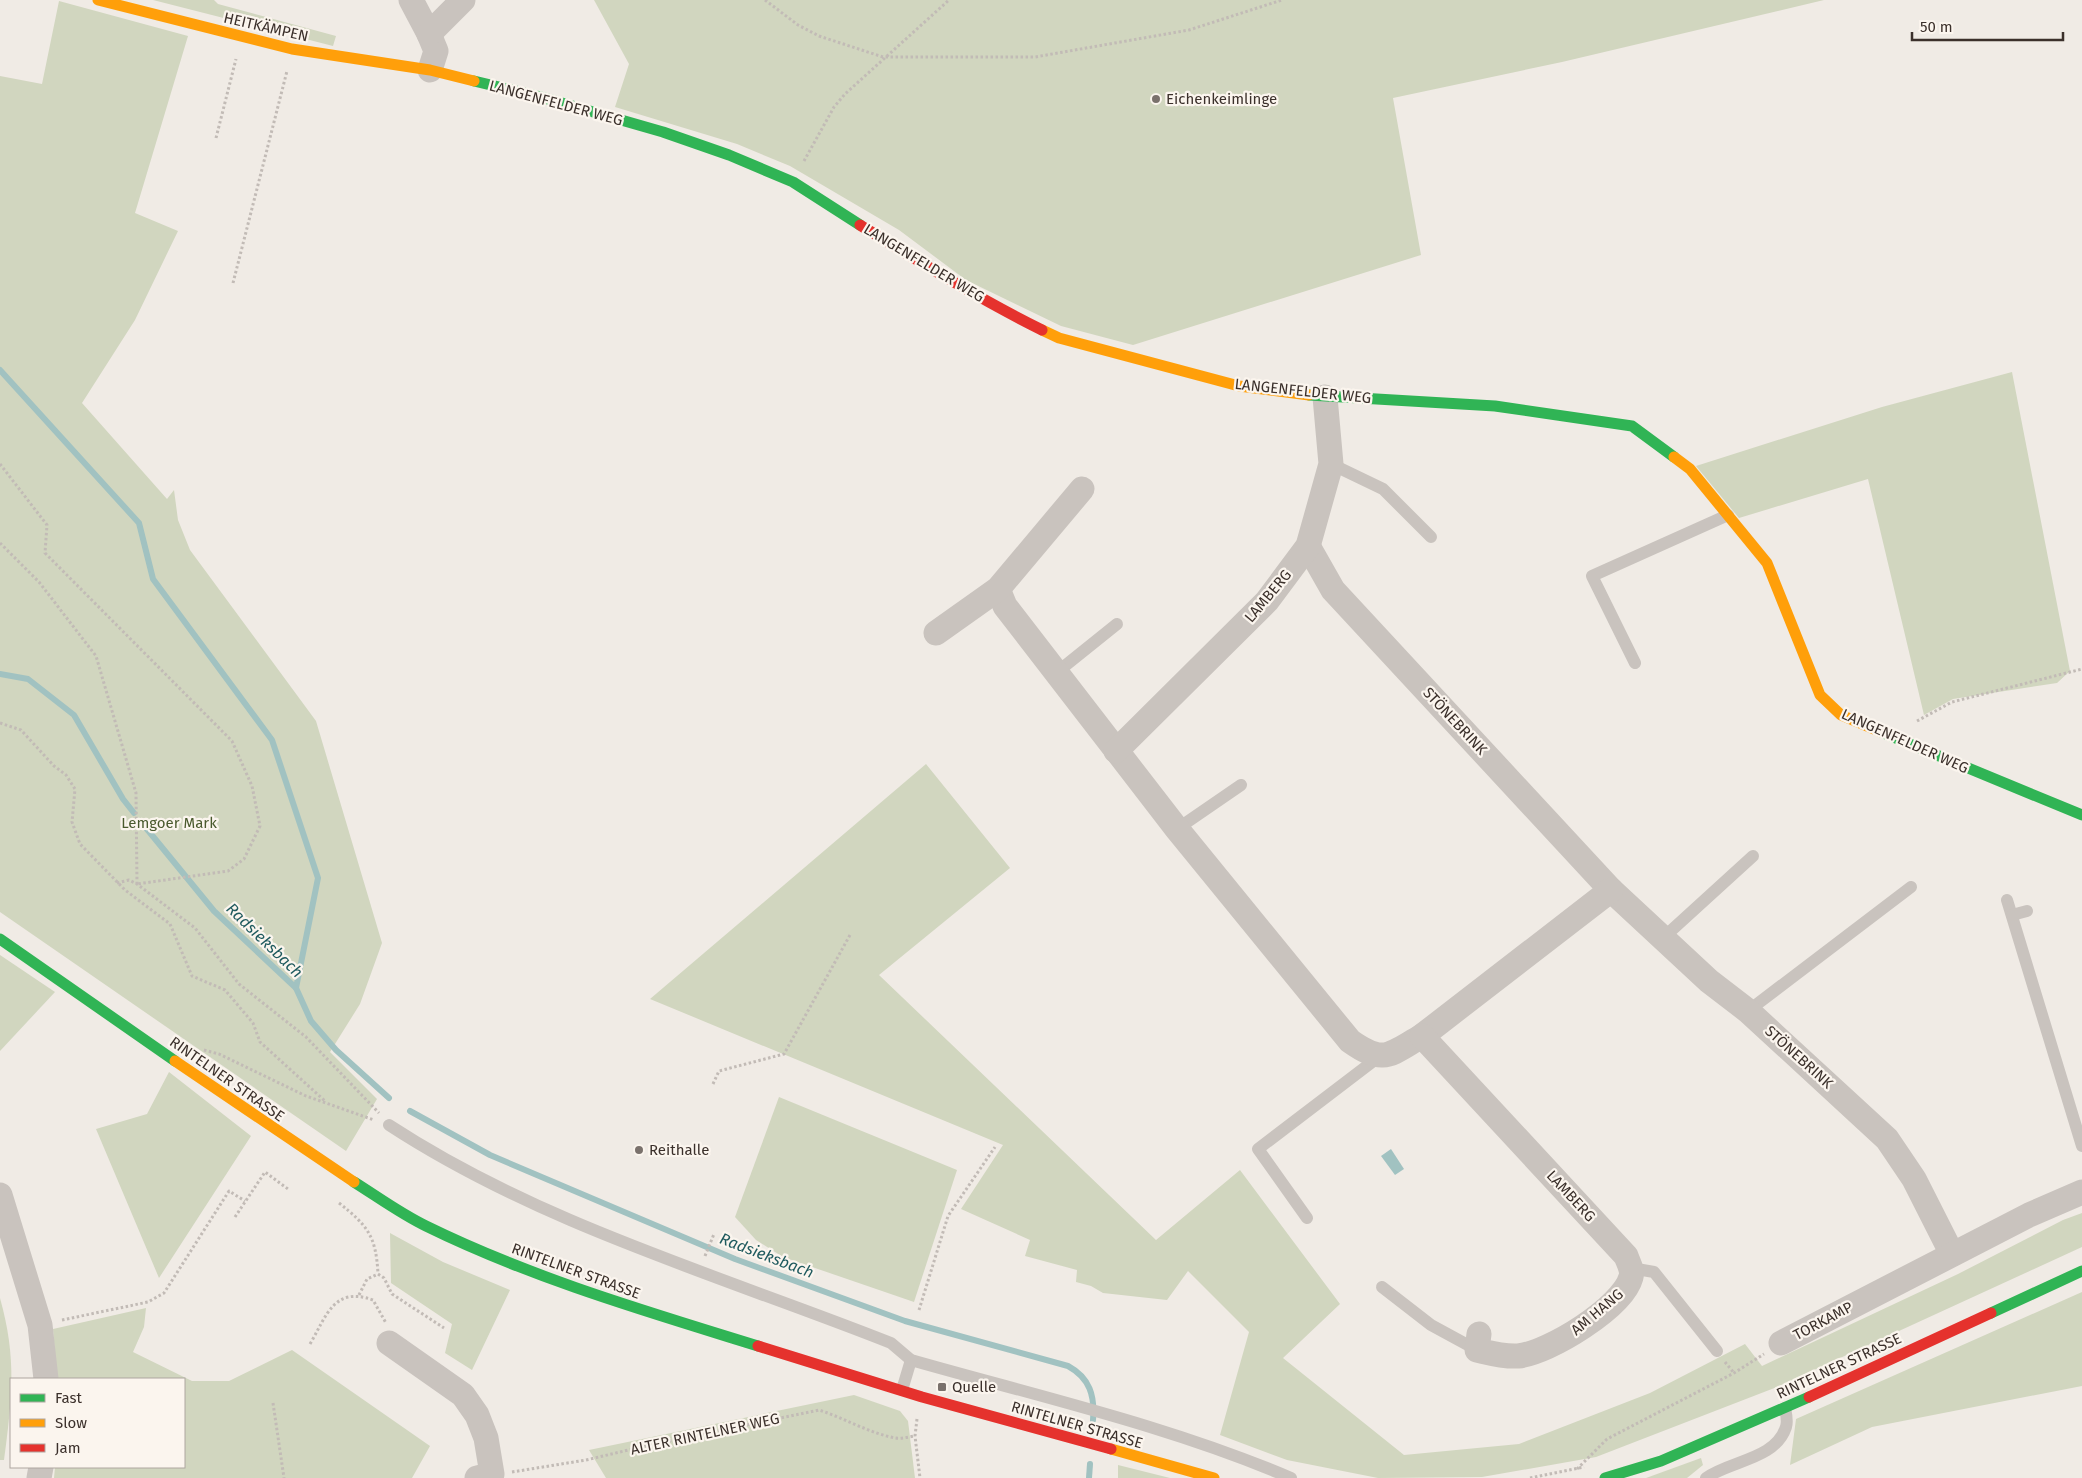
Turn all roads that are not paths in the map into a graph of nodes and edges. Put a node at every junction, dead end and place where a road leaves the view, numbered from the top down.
1 (98, 0) edge
2 (411, 0) edge
3 (463, 0) edge
4 (429, 34) junction
5 (430, 70) junction
6 (1325, 397) junction
7 (1332, 464) junction
8 (1082, 489) dead end
9 (1728, 515) junction
10 (1431, 537) dead end
11 (1308, 546) junction
12 (998, 589) junction
13 (1117, 624) dead end
14 (936, 632) dead end
15 (1635, 663) dead end
16 (1056, 673) junction
17 (1116, 751) junction
18 (1241, 785) dead end
19 (2082, 815) edge
20 (1177, 829) junction
21 (1753, 856) dead end
22 (1911, 886) dead end
23 (1611, 890) junction
24 (2007, 900) dead end
25 (2027, 911) dead end
26 (2012, 915) junction
27 (1663, 938) junction
28 (0, 939) edge
29 (1748, 1011) junction
30 (1422, 1036) junction
31 (1380, 1056) junction
32 (388, 1125) road end
33 (2082, 1146) edge
34 (2082, 1192) edge
35 (0, 1195) edge
36 (1307, 1218) dead end
37 (1952, 1254) junction
38 (1631, 1268) junction
39 (2082, 1271) edge
40 (1382, 1287) dead end
41 (1478, 1342) joint
42 (389, 1343) road end
43 (1781, 1343) road end
44 (1717, 1351) dead end
45 (911, 1360) junction
46 (46, 1378) edge
47 (902, 1390) junction
48 (1785, 1408) junction
49 (484, 1476) edge
50 (1214, 1478) edge
51 (1291, 1478) edge
52 (1605, 1478) edge
53 (1706, 1478) edge

1 - 5 street, HEITKÄMPEN
2 - 4 street
3 - 4 street
4 - 5 street
5 - 6 street, LANGENFELDER WEG
6 - 7 street, LAMBERG
6 - 9 street, LANGENFELDER WEG
7 - 10 lane
7 - 11 street, LAMBERG
8 - 12 street
9 - 15 lane
9 - 19 street, LANGENFELDER WEG
11 - 17 street, LAMBERG
11 - 23 street, STÖNEBRINK
12 - 14 street
12 - 16 street
13 - 16 lane
16 - 17 street
17 - 20 street
18 - 20 lane
20 - 31 street
21 - 27 lane
22 - 29 lane
23 - 27 street, STÖNEBRINK
23 - 30 street
24 - 26 lane
25 - 26 lane
26 - 33 lane
27 - 29 street, STÖNEBRINK
28 - 47 street, RINTELNER STRASSE
29 - 37 street, STÖNEBRINK
30 - 31 street
30 - 38 street, LAMBERG
31 - 36 lane
32 - 45 lane
34 - 37 street, TORKAMP
35 - 46 street
37 - 43 street, TORKAMP
38 - 41 street, AM HANG
38 - 44 lane
39 - 48 street, RINTELNER STRASSE
40 - 41 lane
42 - 49 street
45 - 47 lane
45 - 51 lane
47 - 50 street, RINTELNER STRASSE
48 - 52 street, RINTELNER STRASSE
48 - 53 lane

